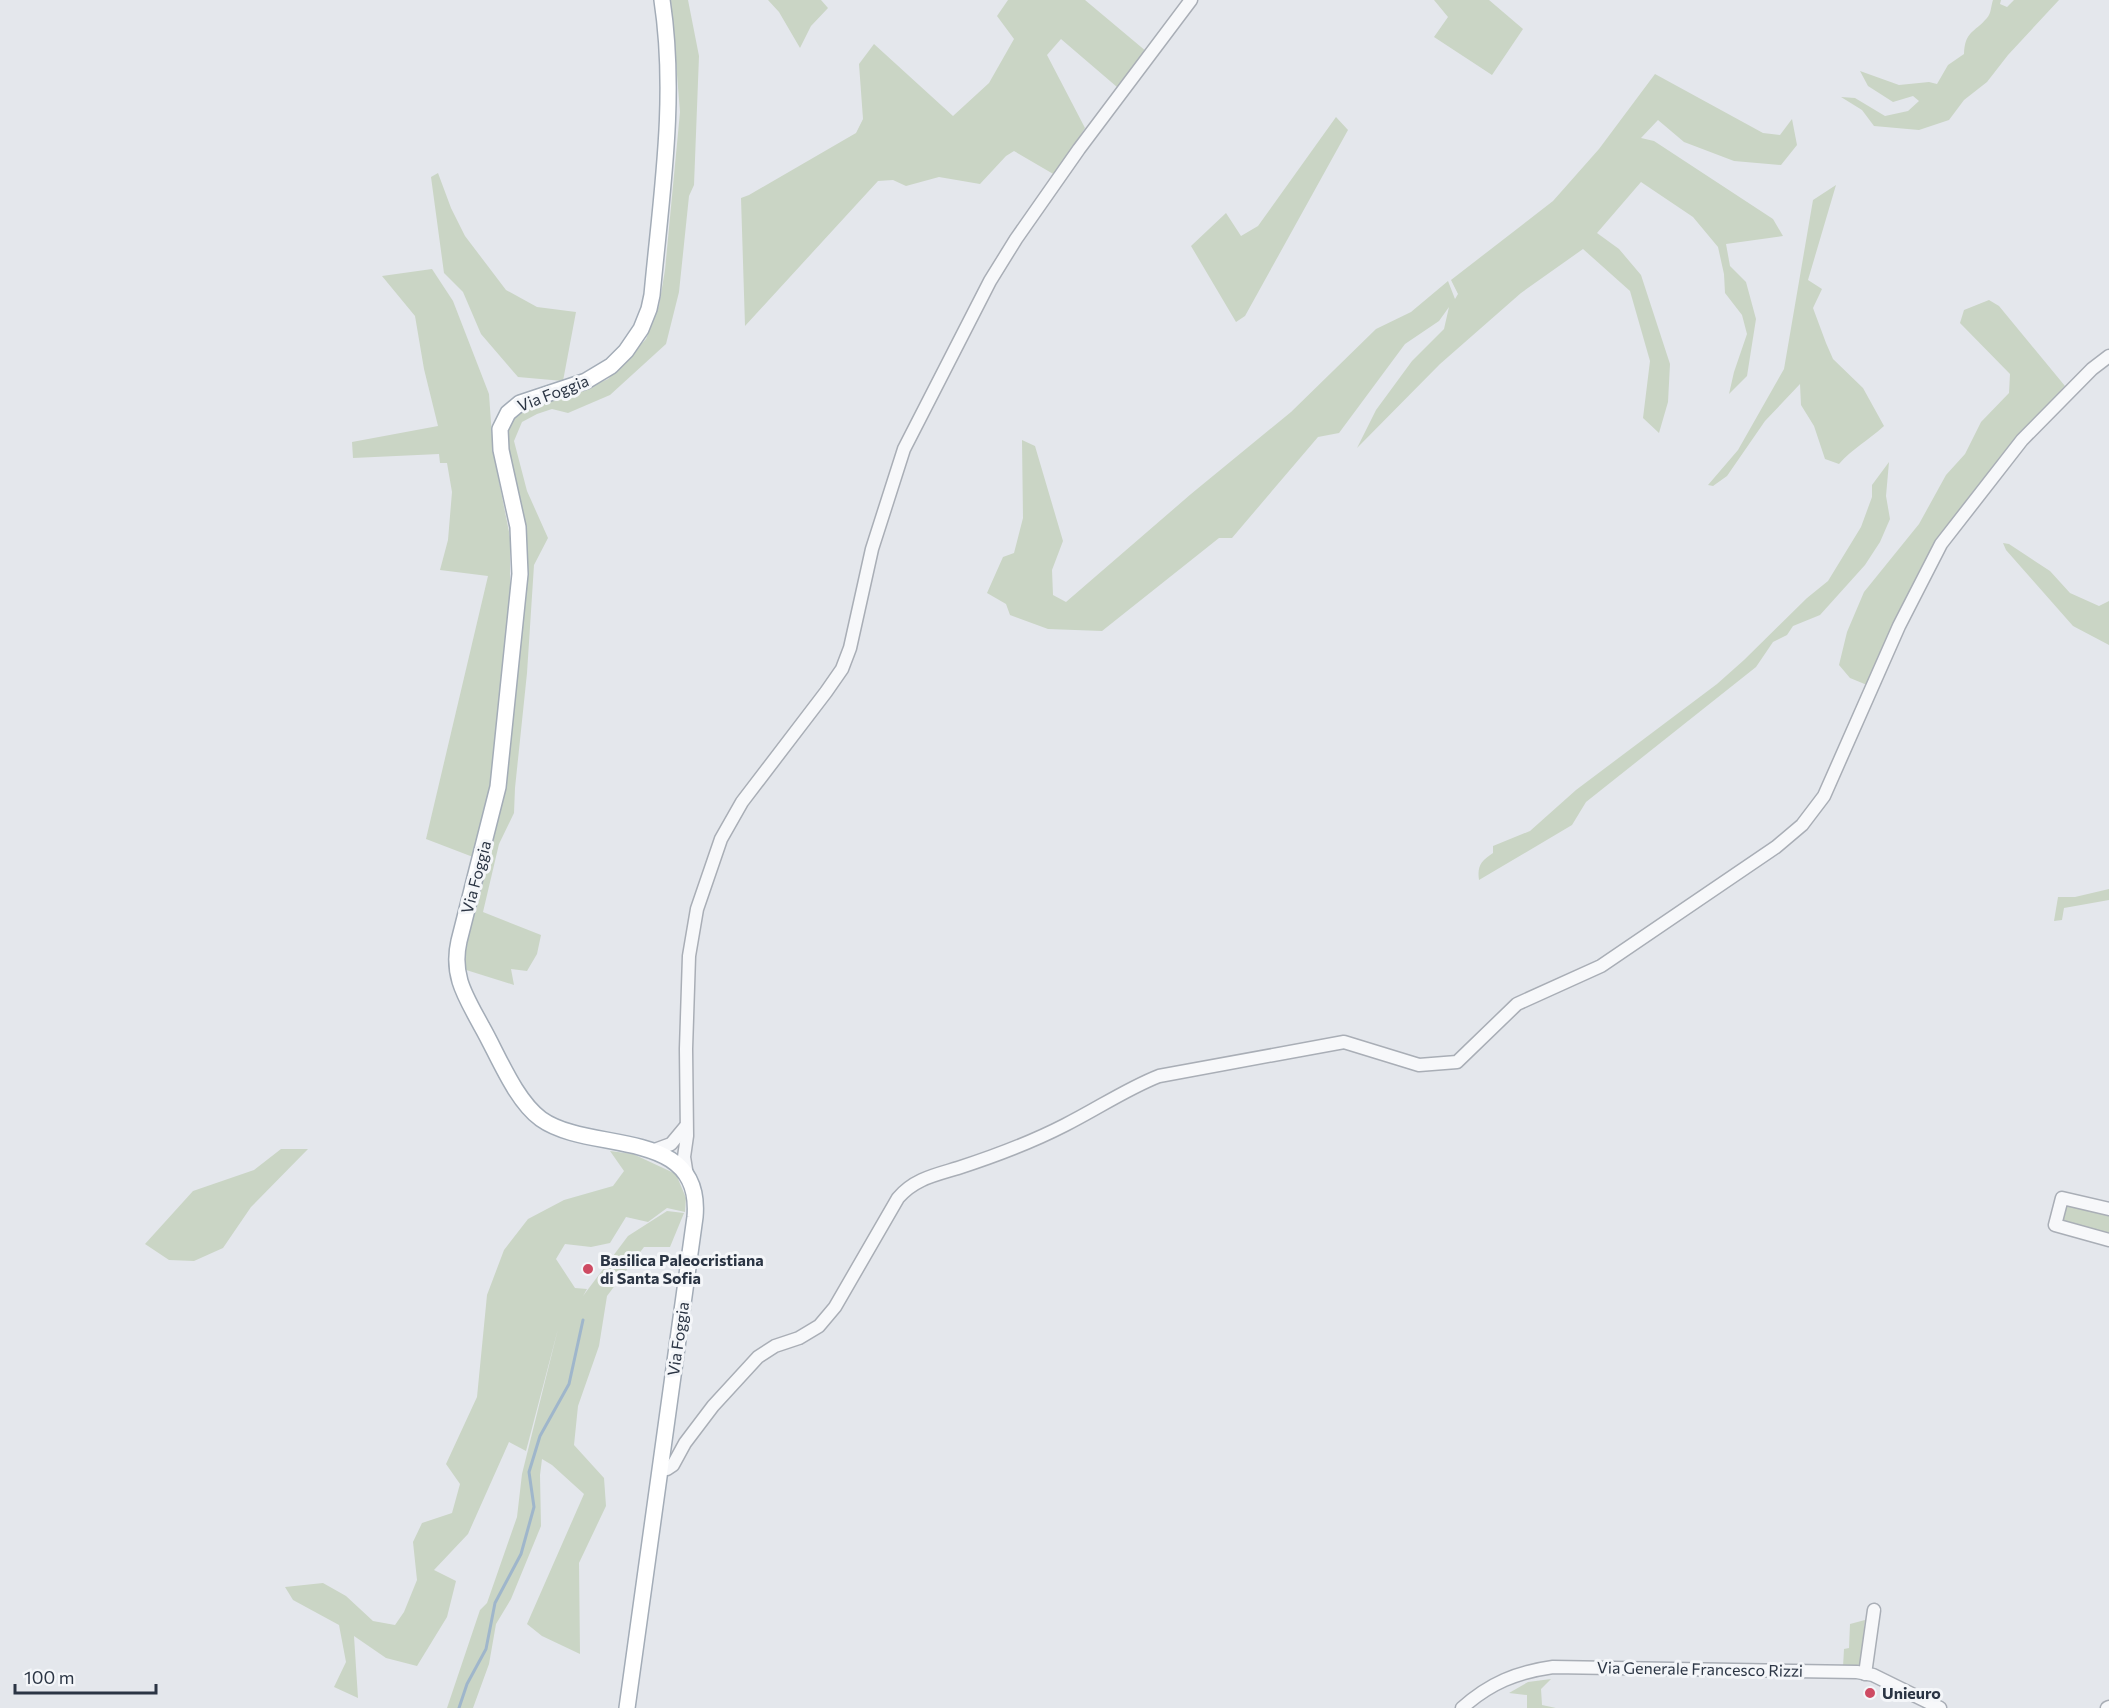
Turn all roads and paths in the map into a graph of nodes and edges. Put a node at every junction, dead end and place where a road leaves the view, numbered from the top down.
1 (662, 0) edge
2 (1191, 0) edge
3 (2109, 356) edge
4 (686, 1126) junction
5 (673, 1143) junction
6 (685, 1150) junction
7 (652, 1151) junction
8 (670, 1159) junction
9 (687, 1176) junction
10 (2109, 1209) edge
11 (2109, 1240) edge
12 (660, 1469) junction
13 (1874, 1610) dead end
14 (1865, 1674) junction
15 (627, 1708) edge
16 (1462, 1708) edge
17 (1940, 1708) edge

1 - 7 main road, Via Foggia
2 - 4 street
3 - 12 street
4 - 5 street
4 - 6 street
5 - 7 street
5 - 8 street
6 - 8 street
6 - 9 street
7 - 8 main road, Via Foggia
8 - 9 main road, Via Foggia
9 - 12 main road, Via Foggia
10 - 11 street
12 - 15 main road, Via Foggia
13 - 14 street
14 - 16 street, Via Generale Francesco Rizzi
14 - 17 street, Via Generale Francesco Rizzi

